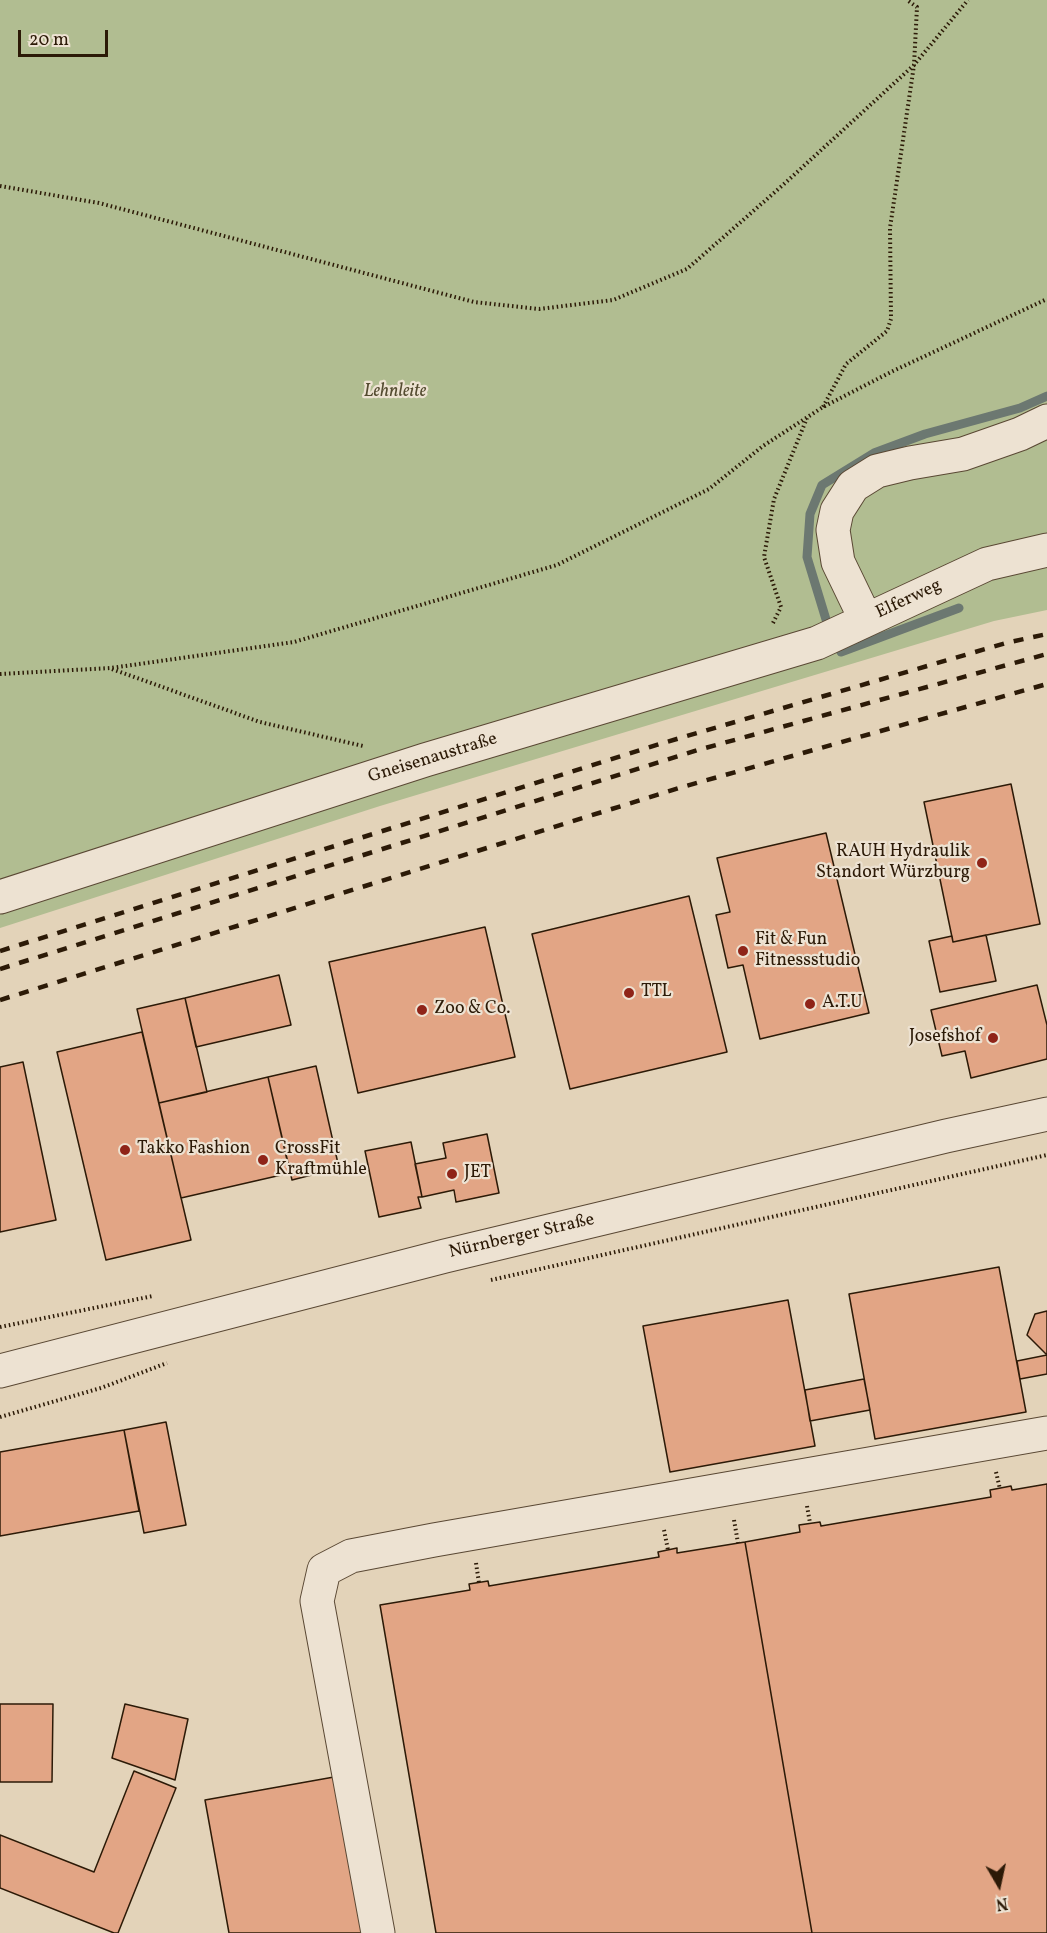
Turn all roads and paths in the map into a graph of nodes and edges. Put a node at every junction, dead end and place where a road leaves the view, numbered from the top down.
1 (908, 0) edge
2 (968, 0) edge
3 (914, 65) junction
4 (0, 186) edge
5 (1047, 299) edge
6 (823, 407) junction
7 (807, 417) junction
8 (1047, 421) edge
9 (1047, 550) edge
10 (866, 620) junction
11 (771, 627) dead end
12 (111, 668) junction
13 (0, 675) edge
14 (370, 748) dead end
15 (0, 897) edge
16 (1047, 1114) edge
17 (1047, 1155) edge
18 (481, 1283) dead end
19 (174, 1360) dead end
20 (0, 1371) edge
21 (0, 1418) edge
22 (1047, 1433) edge
23 (805, 1497) dead end
24 (732, 1509) dead end
25 (663, 1521) dead end
26 (810, 1523) dead end
27 (738, 1543) dead end
28 (668, 1550) dead end
29 (474, 1554) dead end
30 (479, 1583) dead end
31 (378, 1933) edge

1 - 3 path
2 - 3 path
3 - 4 path
3 - 6 path
5 - 6 path
6 - 7 path
7 - 11 path
7 - 12 path
8 - 10 street, Elferweg
9 - 10 street, Elferweg
10 - 15 street, Gneisenaustraße
12 - 13 path
12 - 14 path
16 - 20 street, Nürnberger Straße
17 - 18 path
19 - 21 path
22 - 31 street
23 - 26 path
24 - 27 path
25 - 28 path
29 - 30 path

